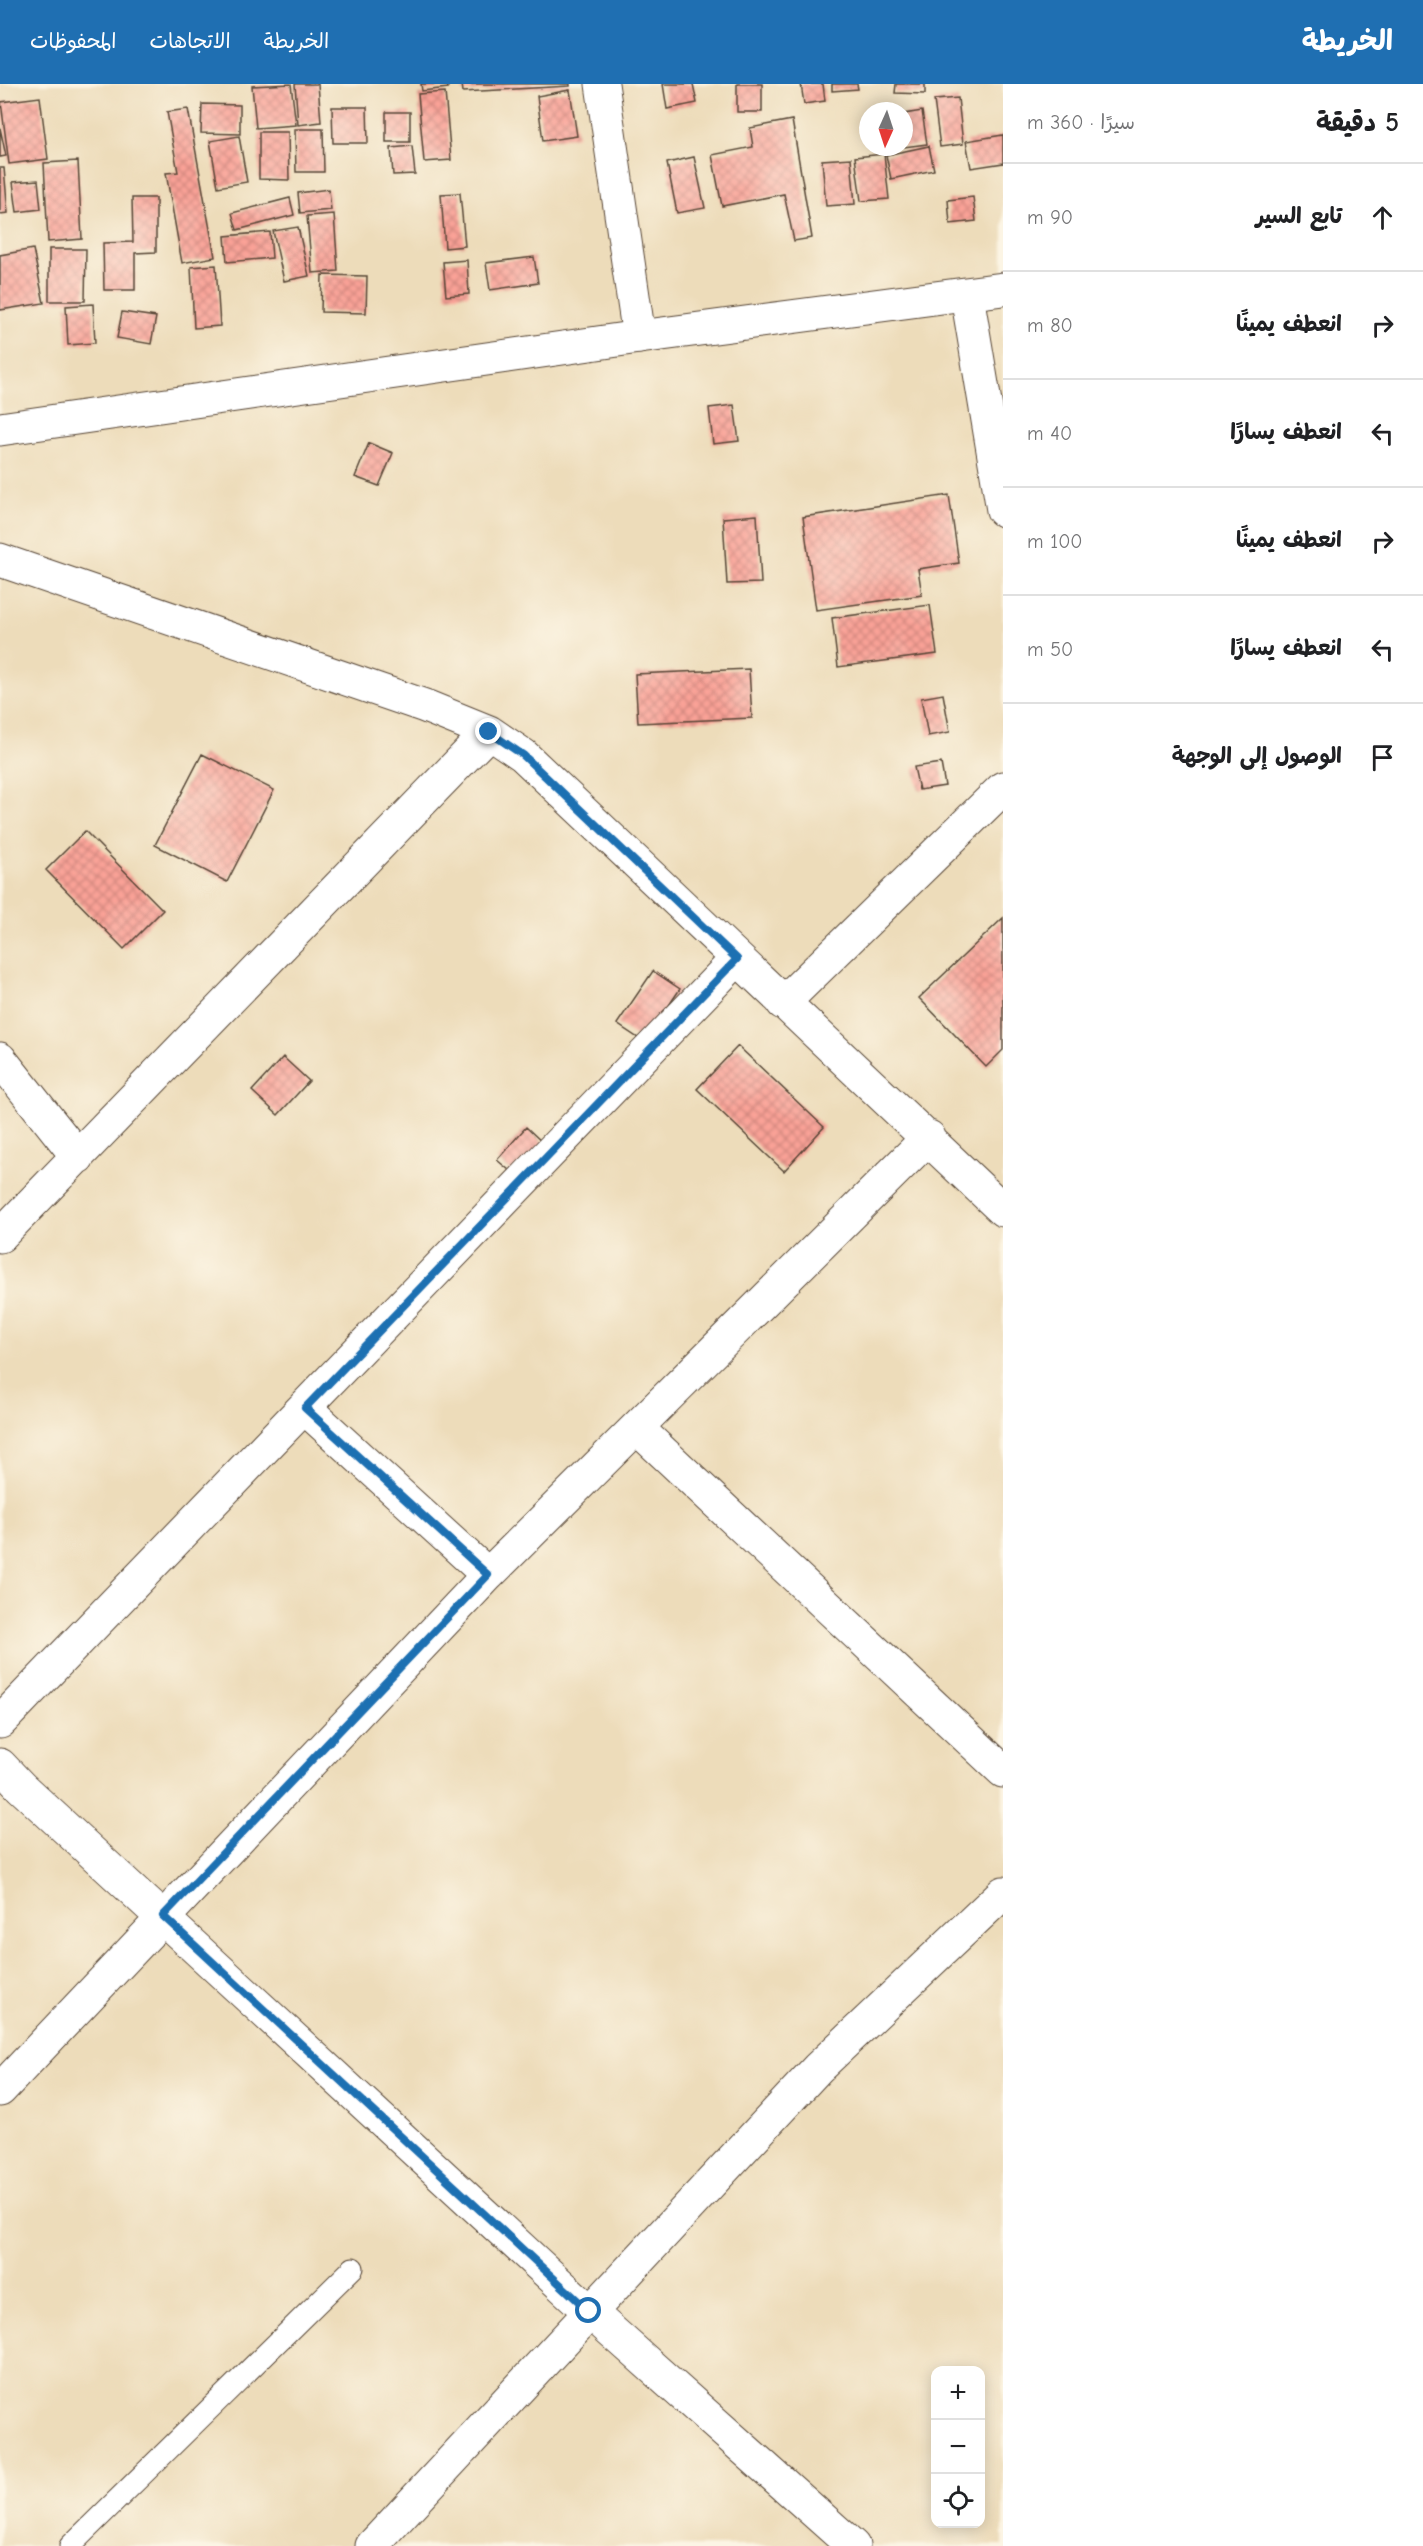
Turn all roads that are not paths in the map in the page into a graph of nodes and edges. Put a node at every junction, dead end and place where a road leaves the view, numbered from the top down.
1 (602, 84) edge
2 (1003, 289) edge
3 (967, 295) junction
4 (639, 337) junction
5 (0, 429) edge
6 (1003, 510) edge
7 (0, 560) edge
8 (489, 732) junction
9 (1003, 788) edge
10 (737, 959) junction
11 (783, 1003) junction
12 (0, 1059) edge
13 (929, 1137) junction
14 (78, 1157) junction
15 (1003, 1210) edge
16 (0, 1236) edge
17 (305, 1408) junction
18 (637, 1428) junction
19 (488, 1575) junction
20 (0, 1722) edge
21 (0, 1765) edge
22 (1003, 1771) edge
23 (1003, 1893) edge
24 (163, 1916) junction
25 (0, 2090) edge
26 (353, 2268) dead end
27 (589, 2311) junction
28 (70, 2546) edge
29 (372, 2546) edge
30 (853, 2546) edge

1 - 4 street
2 - 3 street
3 - 4 street
3 - 6 street
4 - 5 street
7 - 8 street
8 - 10 street
8 - 14 street
9 - 11 street
10 - 11 street
10 - 17 street
11 - 13 street
12 - 14 street
13 - 15 street
13 - 18 street
14 - 16 street
17 - 19 street
17 - 20 street
18 - 19 street
18 - 22 street
19 - 24 street
21 - 24 street
23 - 27 street
24 - 25 street
24 - 27 street
26 - 28 lane
27 - 29 street
27 - 30 street

